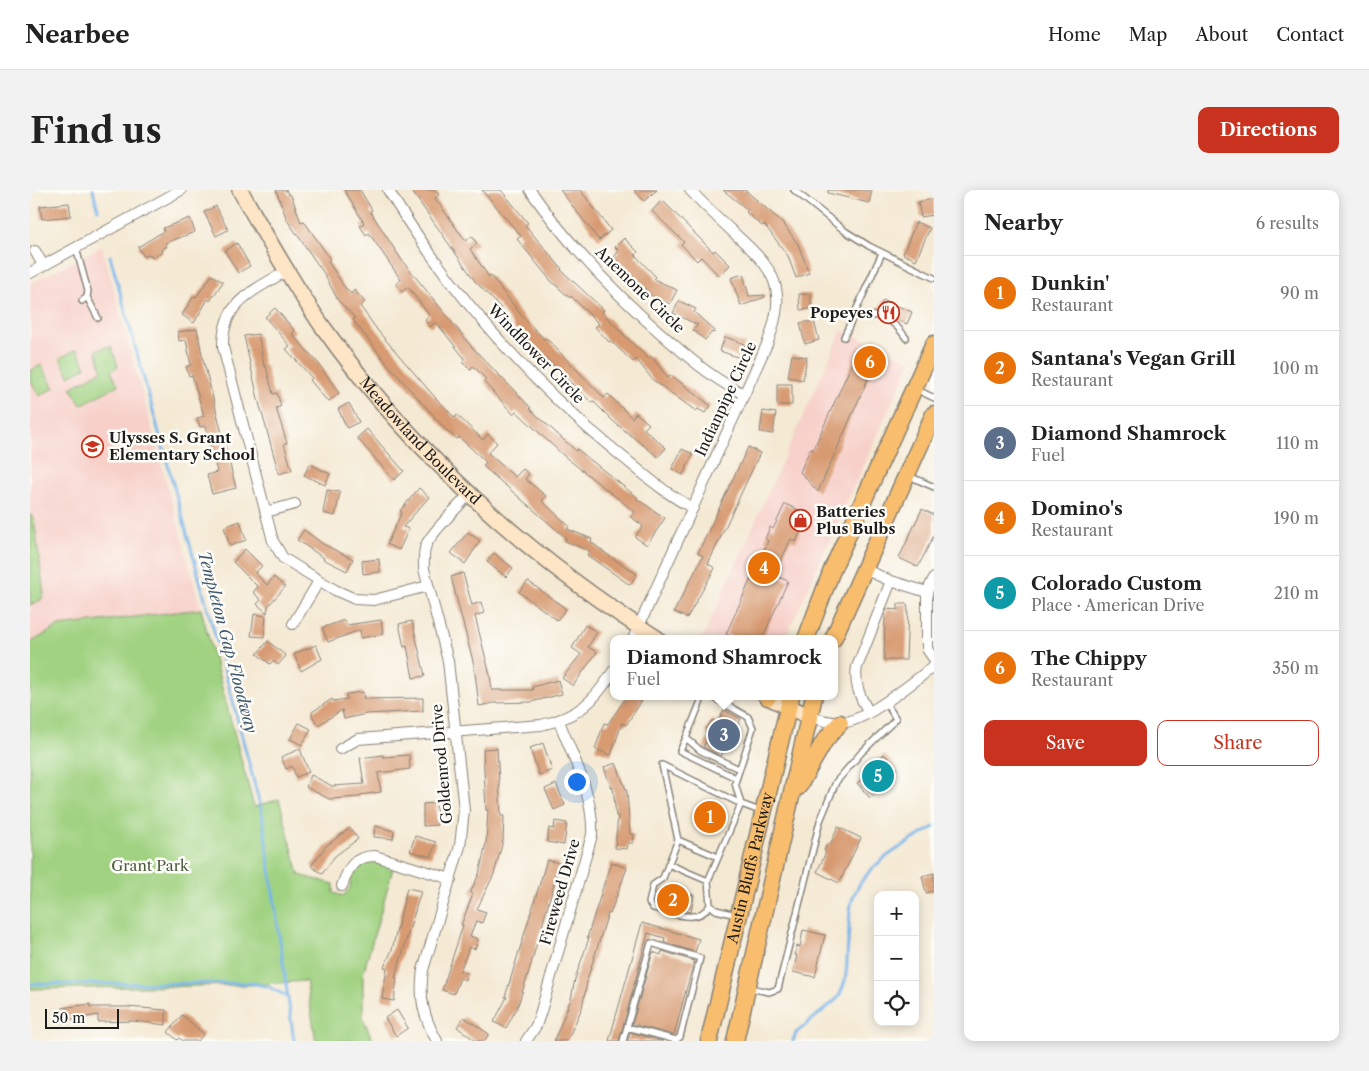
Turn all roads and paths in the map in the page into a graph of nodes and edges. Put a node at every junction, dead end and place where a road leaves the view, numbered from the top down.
1 (181, 190) edge
2 (240, 190) edge
3 (388, 190) edge
4 (530, 190) edge
5 (690, 190) edge
6 (794, 190) edge
7 (76, 248) junction
8 (35, 251) dead end
9 (882, 253) junction
10 (43, 266) junction
11 (286, 271) junction
12 (30, 272) edge
13 (934, 278) edge
14 (98, 318) dead end
15 (859, 318) dead end
16 (844, 338) dead end
17 (906, 338) dead end
18 (934, 344) edge
19 (913, 388) junction
20 (744, 394) junction
21 (934, 398) edge
22 (934, 414) edge
23 (906, 475) junction
24 (934, 488) edge
25 (469, 494) junction
26 (295, 504) dead end
27 (693, 508) junction
28 (266, 512) junction
29 (864, 569) junction
30 (934, 578) edge
31 (319, 581) junction
32 (891, 581) junction
33 (428, 586) junction
34 (927, 592) junction
35 (811, 623) junction
36 (294, 624) dead end
37 (636, 633) edge
38 (801, 635) edge
39 (807, 635) edge
40 (835, 635) edge
41 (934, 659) edge
42 (934, 666) edge
43 (610, 677) edge
44 (701, 700) edge
45 (718, 700) edge
46 (813, 700) edge
47 (790, 701) edge
48 (885, 701) junction
49 (870, 712) junction
50 (808, 716) junction
51 (559, 721) junction
52 (840, 723) junction
53 (455, 731) junction
54 (686, 738) junction
55 (340, 750) dead end
56 (739, 770) junction
57 (736, 778) junction
58 (741, 804) junction
59 (787, 809) junction
60 (763, 812) junction
61 (678, 840) junction
62 (718, 857) junction
63 (668, 864) junction
64 (451, 879) junction
65 (708, 881) junction
66 (342, 886) dead end
67 (710, 905) junction
68 (739, 915) junction
69 (747, 987) junction
70 (627, 1027) junction
71 (437, 1041) edge
72 (526, 1041) edge
73 (623, 1041) edge
74 (709, 1041) edge
75 (735, 1041) edge

1 - 7 street
2 - 11 street, Meadowland Boulevard
3 - 27 street, Windflower Circle
4 - 20 street, Anemone Circle
5 - 20 street, Indianpipe Circle
6 - 9 lane
7 - 10 street
7 - 14 lane
8 - 10 street
9 - 13 lane
9 - 16 lane
10 - 12 street
11 - 25 street, Meadowland Boulevard
11 - 28 street
15 - 17 lane
18 - 19 main road
19 - 21 lane
19 - 35 main road
20 - 27 street, Indianpipe Circle
22 - 23 main road
23 - 24 lane
23 - 29 main road
25 - 33 street, Goldenrod Drive
25 - 37 street, Meadowland Boulevard
26 - 28 street
27 - 37 street, Indianpipe Circle
28 - 31 street
29 - 32 street
29 - 40 main road
30 - 34 street
31 - 33 street
31 - 36 street
32 - 34 street
32 - 49 street
33 - 53 street, Goldenrod Drive
34 - 41 street
35 - 38 main road
35 - 39 main road
42 - 48 street
43 - 51 street
44 - 54 lane
45 - 56 lane
46 - 50 main road, Austin Bluffs Parkway
47 - 50 street
47 - 60 main road, Austin Bluffs Parkway
48 - 49 street
48 - 69 lane
49 - 52 street
50 - 52 street
50 - 59 main road, Austin Bluffs Parkway
51 - 53 street
51 - 72 street, Fireweed Drive
52 - 59 main road
53 - 55 street
53 - 64 street, Goldenrod Drive
54 - 56 lane
54 - 57 lane
56 - 57 lane
57 - 58 lane
58 - 60 lane
58 - 61 lane
58 - 62 lane
59 - 69 main road, Austin Bluffs Parkway
60 - 68 main road, Austin Bluffs Parkway
61 - 62 lane
61 - 63 lane
62 - 65 lane
63 - 65 lane
63 - 67 lane
64 - 66 street
64 - 71 street, Goldenrod Drive
65 - 67 lane
67 - 68 lane
68 - 74 main road, Austin Bluffs Parkway
69 - 75 main road, Austin Bluffs Parkway
70 - 70 lane
70 - 73 lane

